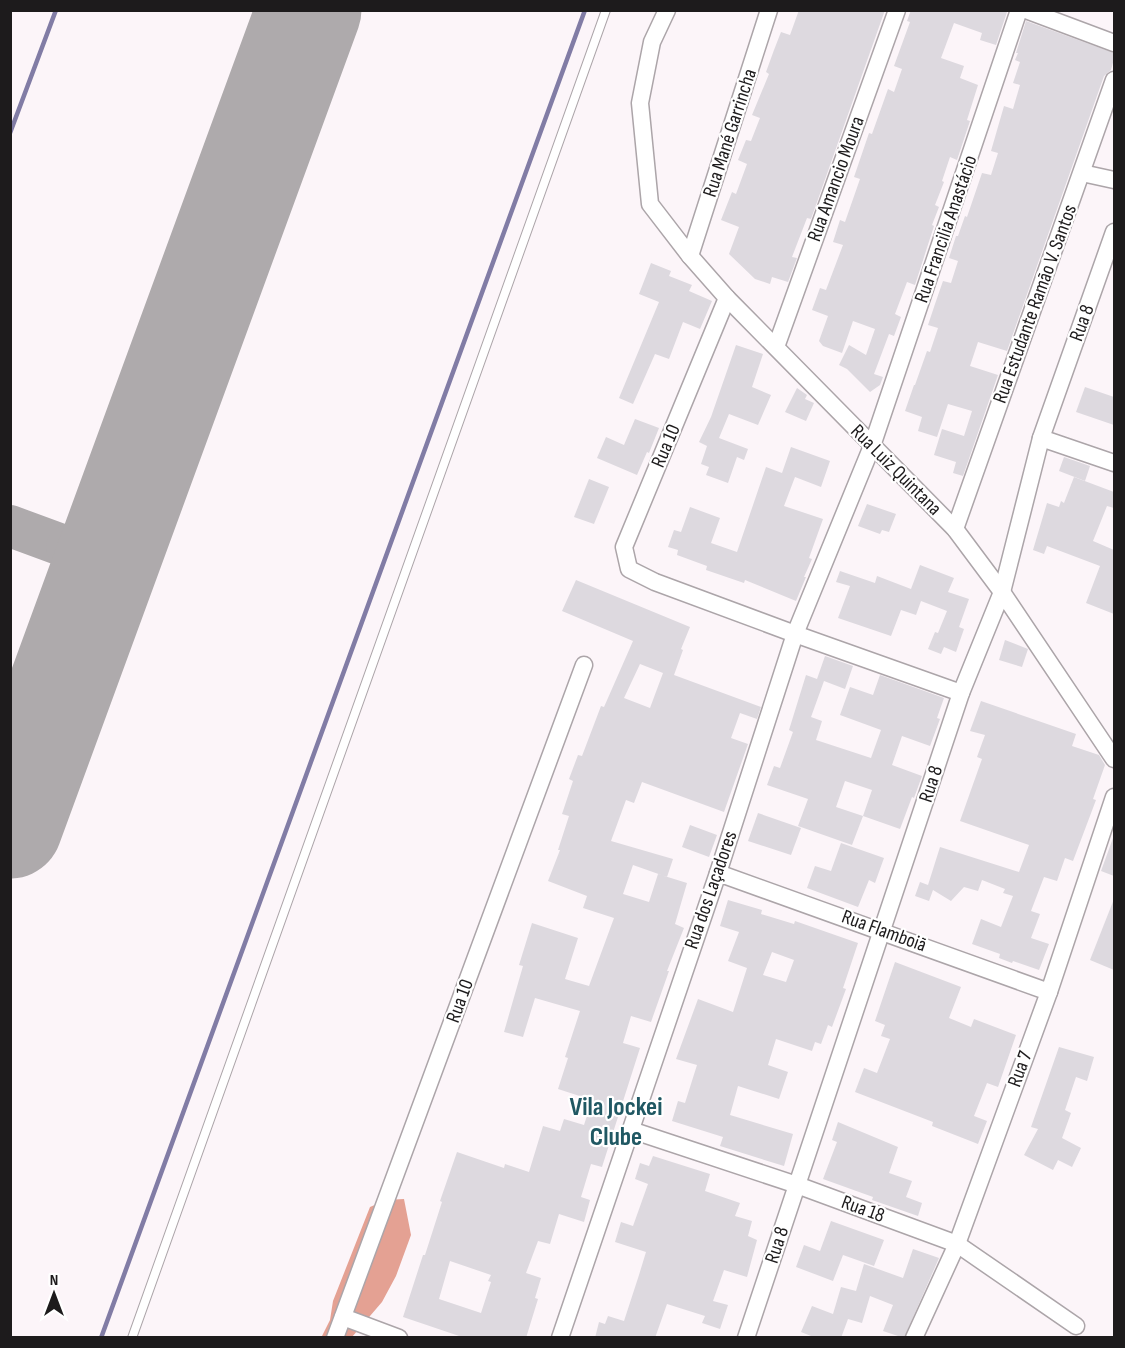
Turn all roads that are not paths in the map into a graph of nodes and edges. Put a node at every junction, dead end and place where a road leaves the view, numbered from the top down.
1 (606, 10) edge
2 (667, 10) edge
3 (769, 10) edge
4 (897, 10) edge
5 (1019, 10) edge
6 (1026, 10) edge
7 (1114, 43) edge
8 (1114, 80) edge
9 (1082, 173) junction
10 (1114, 180) edge
11 (1114, 232) edge
12 (690, 256) junction
13 (727, 298) junction
14 (776, 347) junction
15 (1041, 438) junction
16 (872, 446) junction
17 (1114, 463) edge
18 (955, 529) junction
19 (1002, 592) junction
20 (795, 634) junction
21 (584, 665) dead end
22 (961, 693) junction
23 (1114, 759) edge
24 (1114, 796) edge
25 (718, 873) junction
26 (882, 930) junction
27 (1049, 992) junction
28 (631, 1130) junction
29 (797, 1185) junction
30 (957, 1244) junction
31 (343, 1317) junction
32 (1076, 1326) dead end
33 (132, 1338) edge
34 (335, 1338) edge
35 (399, 1338) edge
36 (560, 1338) edge
37 (746, 1338) edge
38 (914, 1338) edge

1 - 33 lane
2 - 12 street, Rua Luiz Quintana
3 - 12 street, Rua Mané Garrincha
4 - 14 street, Rua Amancio Moura
5 - 16 street, Rua Francilia Anastácio
6 - 7 street
8 - 9 street, Rua Estudante Ramão V. Santos
9 - 10 street
9 - 18 street, Rua Estudante Ramão V. Santos
11 - 15 street, Rua 8
12 - 13 street, Rua Luiz Quintana
13 - 14 street, Rua Luiz Quintana
13 - 20 street, Rua 10
14 - 16 street, Rua Luiz Quintana
15 - 17 street
15 - 19 street, Rua 8
16 - 18 street, Rua Luiz Quintana
16 - 20 street, Rua dos Laçadores
18 - 19 street, Rua Luiz Quintana
19 - 22 street, Rua 8
19 - 23 street, Rua Luiz Quintana
20 - 22 street
20 - 25 street, Rua dos Laçadores
21 - 31 street, Rua 10
22 - 26 street, Rua 8
24 - 27 street, Rua 7
25 - 26 street, Rua Flamboiã
25 - 28 street, Rua dos Laçadores
26 - 27 street, Rua Flamboiã
26 - 29 street, Rua 8
27 - 30 street, Rua 7
28 - 29 street, Rua 18
28 - 36 street, Rua dos Laçadores
29 - 30 street, Rua 18
29 - 37 street, Rua 8
30 - 32 street, Rua 18
30 - 38 street, Rua 7
31 - 34 street, Rua 10
31 - 35 street

